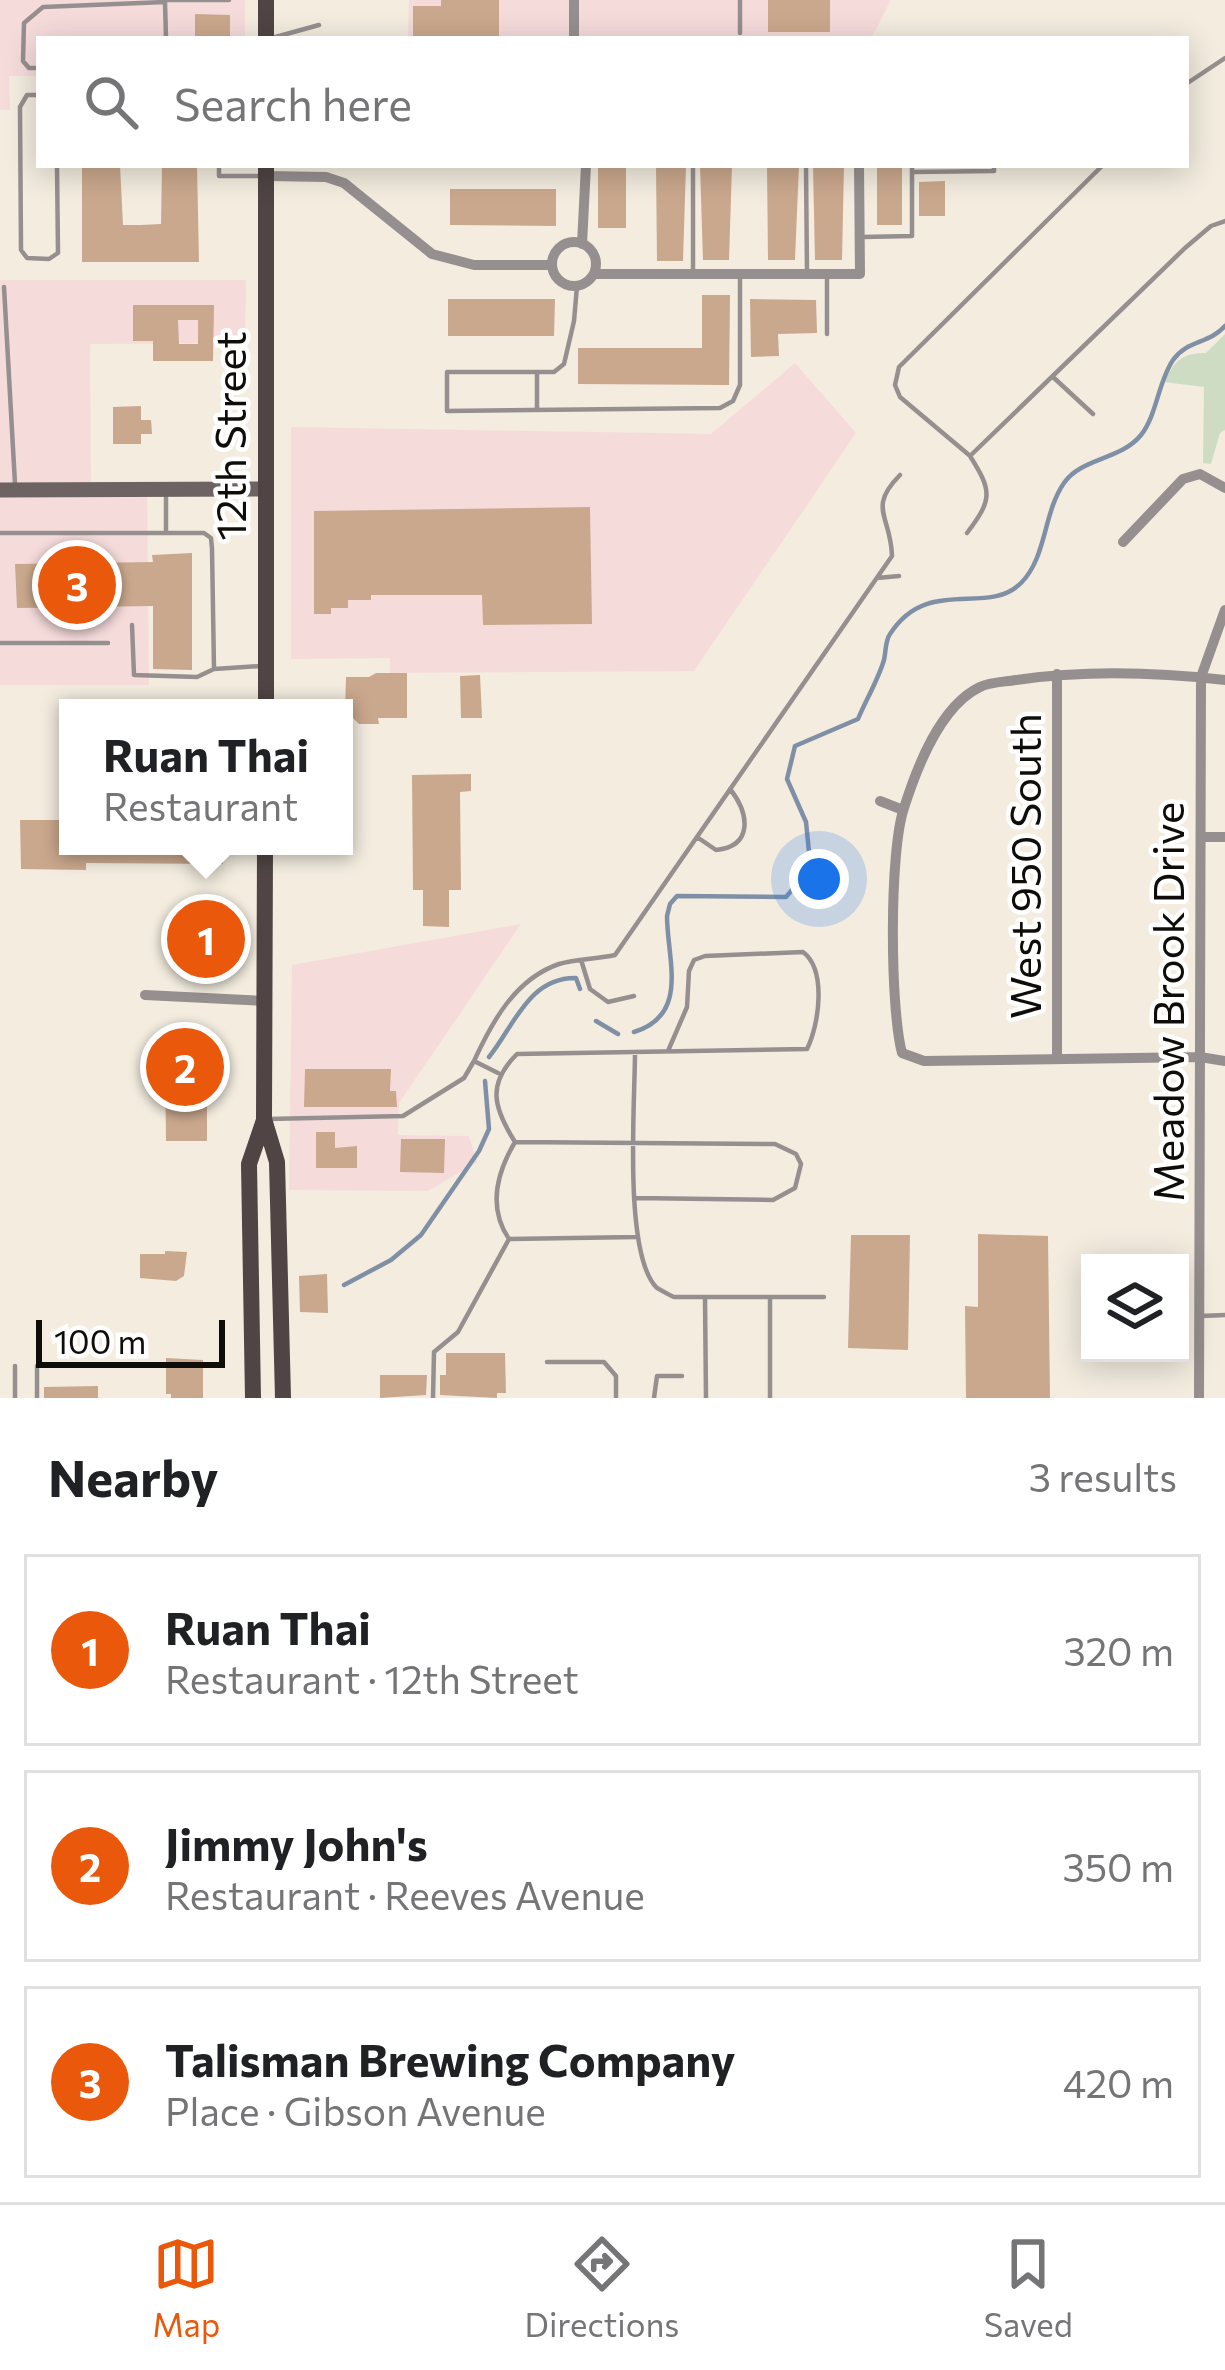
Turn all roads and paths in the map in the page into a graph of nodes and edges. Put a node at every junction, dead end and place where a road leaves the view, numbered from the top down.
1 (229, 0) edge
2 (266, 0) edge
3 (574, 0) edge
4 (740, 0) edge
5 (165, 1) edge
6 (319, 25) dead end
7 (740, 33) dead end
8 (166, 36) edge
9 (266, 36) edge
10 (277, 36) edge
11 (574, 36) edge
12 (1225, 58) edge
13 (36, 68) edge
14 (1189, 82) edge
15 (36, 95) edge
16 (57, 168) edge
17 (219, 168) edge
18 (586, 168) edge
19 (693, 168) edge
20 (806, 168) edge
21 (859, 168) edge
22 (912, 168) edge
23 (994, 168) edge
24 (1100, 168) edge
25 (266, 170) edge
26 (1225, 221) edge
27 (859, 237) junction
28 (582, 244) junction
29 (552, 265) junction
30 (594, 274) junction
31 (807, 274) junction
32 (826, 274) junction
33 (740, 275) junction
34 (693, 276) junction
35 (577, 286) junction
36 (4, 287) dead end
37 (827, 334) dead end
38 (537, 372) junction
39 (1053, 377) junction
40 (537, 410) junction
41 (1093, 414) dead end
42 (970, 456) junction
43 (900, 476) dead end
44 (1225, 488) edge
45 (166, 489) junction
46 (265, 489) junction
47 (8, 490) edge
48 (166, 531) junction
49 (967, 532) dead end
50 (0, 533) edge
51 (1123, 542) dead end
52 (899, 576) dead end
53 (877, 578) junction
54 (1225, 610) edge
55 (132, 626) dead end
56 (0, 643) edge
57 (108, 644) dead end
58 (266, 666) junction
59 (214, 669) junction
60 (1057, 674) junction
61 (1201, 677) junction
62 (1225, 680) edge
63 (266, 699) edge
64 (730, 789) junction
65 (880, 801) dead end
66 (902, 810) junction
67 (697, 837) junction
68 (1201, 837) junction
69 (1225, 837) edge
70 (265, 855) edge
71 (582, 963) junction
72 (145, 994) dead end
73 (634, 996) dead end
74 (264, 1001) junction
75 (635, 1052) junction
76 (668, 1052) junction
77 (1057, 1058) junction
78 (1200, 1058) junction
79 (474, 1061) junction
80 (1225, 1061) edge
81 (498, 1073) junction
82 (264, 1119) junction
83 (515, 1142) junction
84 (635, 1143) junction
85 (636, 1198) junction
86 (636, 1237) junction
87 (509, 1239) junction
88 (770, 1297) junction
89 (824, 1297) dead end
90 (705, 1298) junction
91 (1225, 1315) edge
92 (1199, 1316) junction
93 (547, 1362) dead end
94 (15, 1366) dead end
95 (37, 1366) dead end
96 (682, 1376) dead end
97 (15, 1398) edge
98 (37, 1398) edge
99 (253, 1398) edge
100 (283, 1398) edge
101 (433, 1398) edge
102 (616, 1398) edge
103 (654, 1398) edge
104 (706, 1398) edge
105 (770, 1398) edge
106 (1198, 1398) edge

1 - 5 lane
2 - 9 main road
3 - 11 street
4 - 7 lane
5 - 8 lane
5 - 13 lane
6 - 10 lane
12 - 14 lane
15 - 16 lane
17 - 25 lane
18 - 28 street
19 - 34 lane
20 - 31 lane
21 - 27 street
22 - 23 lane
22 - 27 lane
24 - 42 lane
25 - 29 street
25 - 46 main road, 12th Street
26 - 39 lane
27 - 32 street
28 - 29 street
28 - 30 street
29 - 35 street
30 - 34 street
30 - 35 street
31 - 32 street
31 - 33 street
32 - 37 lane
33 - 34 street
33 - 40 lane
35 - 38 lane
36 - 47 lane
38 - 40 lane
38 - 40 lane
39 - 41 lane
39 - 42 lane
42 - 49 lane
43 - 53 lane
44 - 51 street
45 - 46 street
45 - 47 street
45 - 48 lane
46 - 58 main road, 12th Street
48 - 50 lane
48 - 59 lane
52 - 53 lane
53 - 64 lane
54 - 61 street, Meadow Brook Drive
55 - 59 lane
56 - 57 lane
58 - 59 lane
58 - 63 main road, 12th Street
60 - 61 street
60 - 66 street
60 - 77 street, West 950 South
61 - 62 street
61 - 68 street, Meadow Brook Drive
64 - 67 lane
64 - 67 lane
65 - 66 street
66 - 77 street
67 - 71 lane
68 - 69 street
68 - 78 street, Meadow Brook Drive
70 - 74 main road
71 - 73 lane
71 - 79 lane
72 - 74 street
74 - 82 main road
75 - 76 lane
75 - 81 lane
75 - 84 lane
76 - 76 lane
77 - 78 street
78 - 80 street
78 - 92 street, Meadow Brook Drive
79 - 81 lane
79 - 82 lane
81 - 83 lane
82 - 99 main road
82 - 100 main road
83 - 84 lane
83 - 87 lane
84 - 85 lane
84 - 85 lane
85 - 86 lane
86 - 87 lane
86 - 90 lane
87 - 101 lane
88 - 89 lane
88 - 90 lane
88 - 105 lane
90 - 104 lane
91 - 92 lane
92 - 106 street, Meadow Brook Drive
93 - 102 lane
94 - 97 lane
95 - 98 lane
96 - 103 lane

